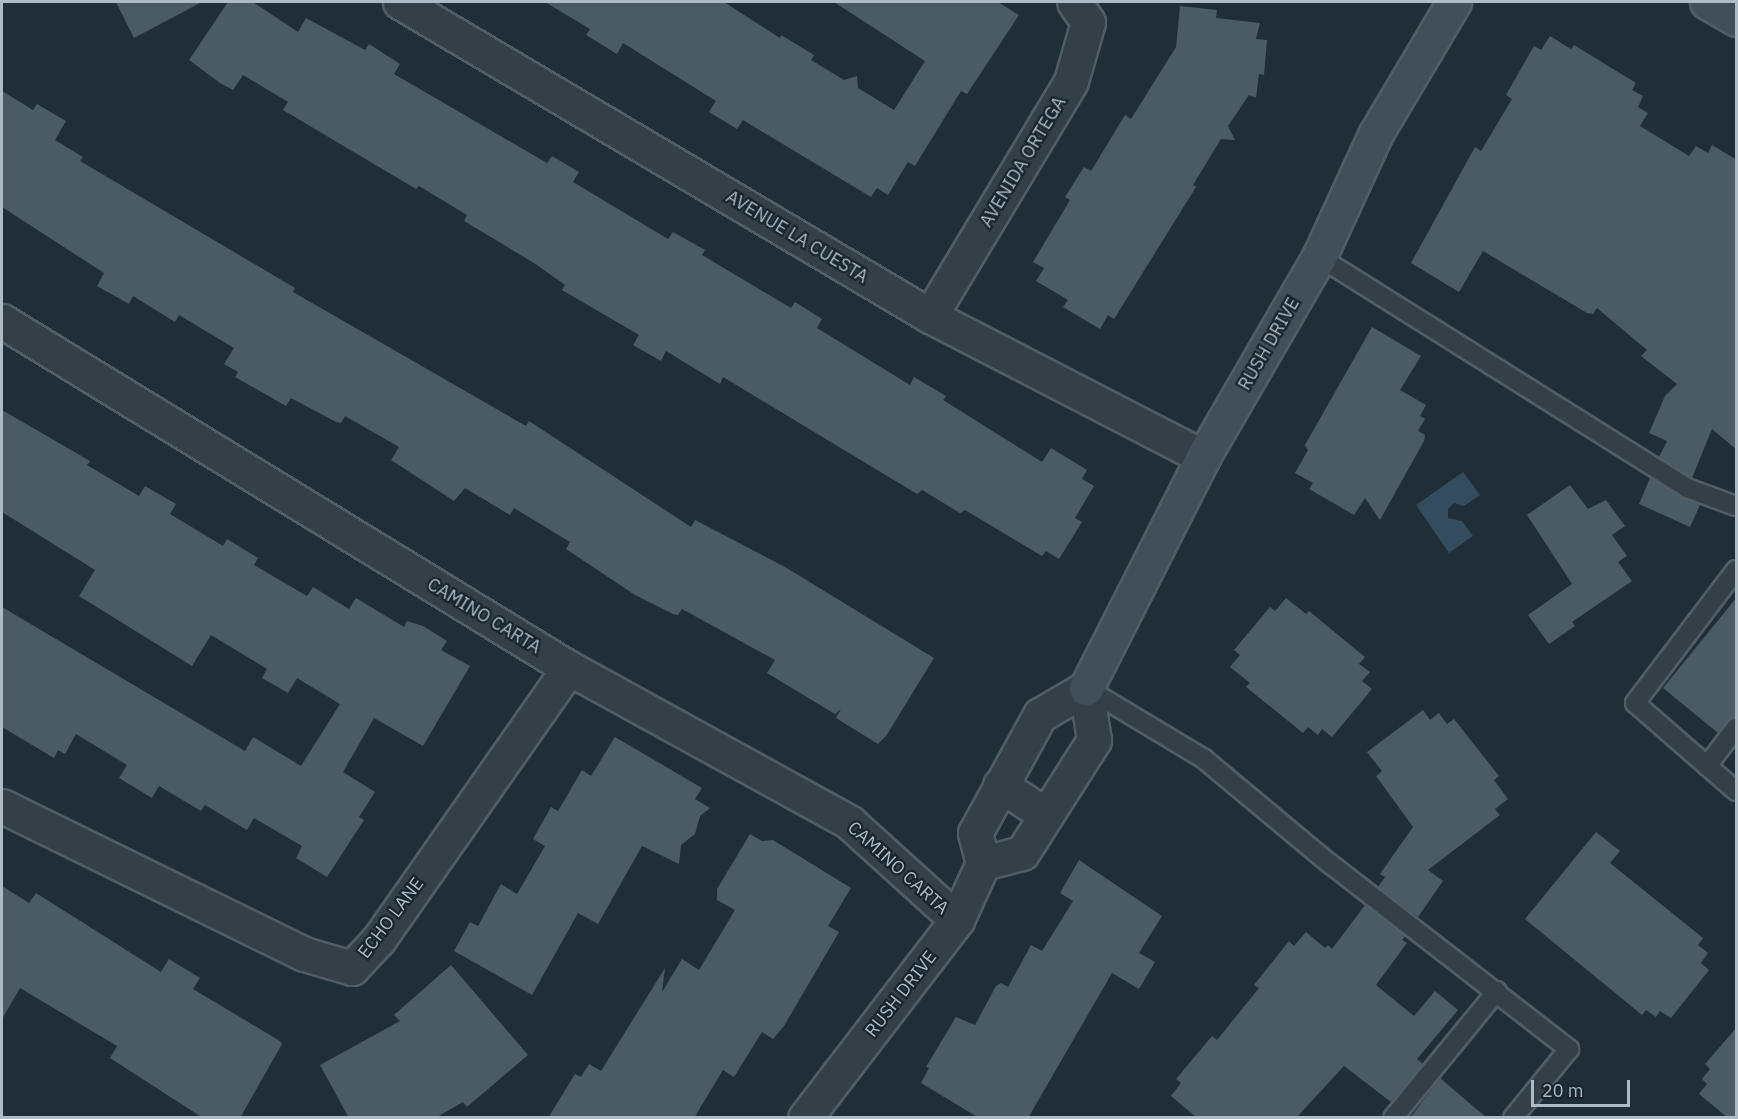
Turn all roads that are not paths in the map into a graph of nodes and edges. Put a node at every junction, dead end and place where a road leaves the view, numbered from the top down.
1 (400, 2) edge
2 (1074, 2) edge
3 (1454, 2) edge
4 (1707, 2) edge
5 (1737, 19) edge
6 (1319, 257) junction
7 (930, 316) junction
8 (2, 321) edge
9 (1203, 457) junction
10 (1737, 506) edge
11 (1737, 570) edge
12 (569, 669) junction
13 (1086, 688) junction
14 (1737, 728) edge
15 (1707, 766) junction
16 (1000, 785) junction
17 (1737, 791) edge
18 (2, 806) edge
19 (1046, 815) junction
20 (983, 863) junction
21 (957, 921) junction
22 (1497, 991) junction
23 (805, 1118) edge
24 (1393, 1118) edge
25 (1513, 1118) edge

1 - 7 street, AVENUE LA CUESTA
2 - 7 street, AVENIDA ORTEGA
3 - 6 street, RUSH DRIVE
4 - 5 street
6 - 9 street, RUSH DRIVE
6 - 10 lane
7 - 9 street, AVENUE LA CUESTA
8 - 12 street, CAMINO CARTA
9 - 13 street, RUSH DRIVE
11 - 15 lane
12 - 18 street, ECHO LANE
12 - 21 street, CAMINO CARTA
13 - 16 street
13 - 19 street
13 - 22 lane
14 - 15 lane
15 - 17 lane
16 - 19 street
16 - 20 street
19 - 20 street
20 - 21 street, RUSH DRIVE
21 - 23 street, RUSH DRIVE
22 - 24 lane
22 - 25 lane

